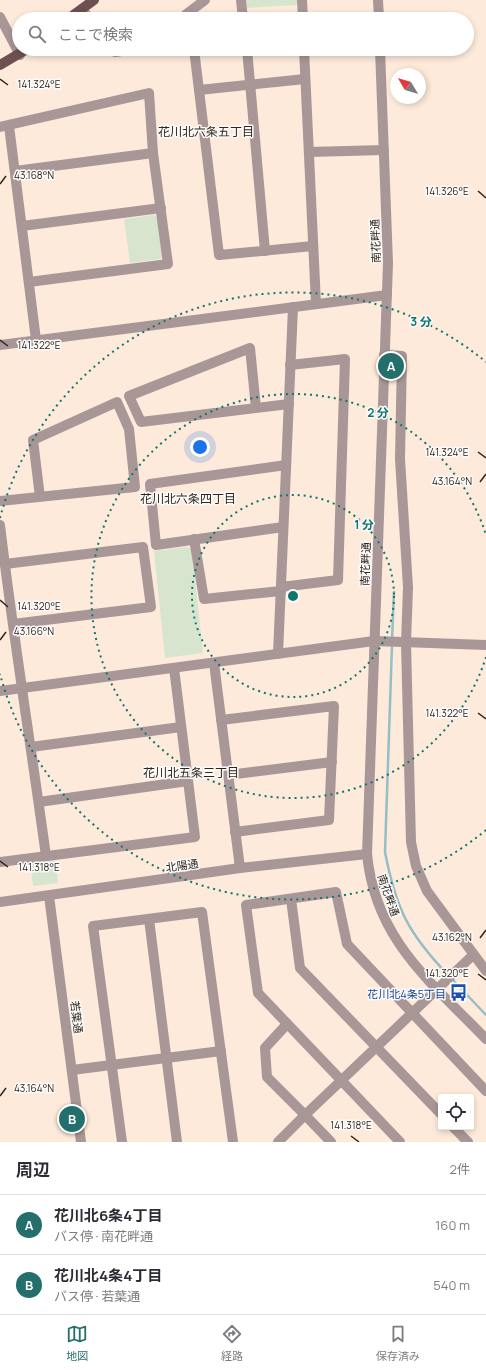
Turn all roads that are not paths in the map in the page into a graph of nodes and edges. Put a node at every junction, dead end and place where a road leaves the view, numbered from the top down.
1 (94, 0) edge
2 (205, 0) edge
3 (241, 0) edge
4 (302, 0) edge
5 (378, 0) edge
6 (82, 9) junction
7 (78, 12) edge
8 (84, 12) edge
9 (191, 12) edge
10 (242, 12) edge
11 (302, 12) edge
12 (379, 12) edge
13 (0, 17) edge
14 (12, 35) edge
15 (16, 56) edge
16 (195, 56) edge
17 (248, 56) edge
18 (304, 56) edge
19 (380, 56) edge
20 (0, 65) edge
21 (305, 79) junction
22 (251, 85) junction
23 (199, 90) junction
24 (4, 126) edge
25 (384, 150) junction
26 (309, 152) junction
27 (153, 153) junction
28 (15, 171) junction
29 (161, 208) junction
30 (22, 226) junction
31 (313, 246) junction
32 (265, 251) junction
33 (29, 282) junction
34 (387, 295) junction
35 (316, 304) junction
36 (293, 307) junction
37 (36, 340) junction
38 (0, 345) edge
39 (384, 355) junction
40 (290, 366) junction
41 (289, 404) junction
42 (256, 408) junction
43 (286, 465) junction
44 (40, 497) junction
45 (0, 501) edge
46 (0, 525) edge
47 (283, 527) junction
48 (194, 539) junction
49 (5, 564) junction
50 (281, 589) junction
51 (13, 624) junction
52 (379, 642) junction
53 (402, 643) junction
54 (486, 645) edge
55 (278, 654) junction
56 (214, 663) junction
57 (174, 668) junction
58 (23, 688) junction
59 (0, 691) edge
60 (221, 720) junction
61 (181, 727) junction
62 (31, 747) junction
63 (332, 762) junction
64 (228, 775) junction
65 (188, 781) junction
66 (39, 802) junction
67 (235, 832) junction
68 (367, 854) junction
69 (46, 856) junction
70 (0, 862) edge
71 (240, 868) junction
72 (49, 896) junction
73 (291, 899) junction
74 (0, 902) edge
75 (149, 919) junction
76 (474, 955) junction
77 (486, 971) edge
78 (438, 989) junction
79 (411, 1014) junction
80 (287, 1024) junction
81 (486, 1039) edge
82 (377, 1047) junction
83 (221, 1051) junction
84 (166, 1058) junction
85 (112, 1065) junction
86 (72, 1070) junction
87 (341, 1081) junction
88 (486, 1091) edge
89 (438, 1111) edge
90 (305, 1115) junction
91 (457, 1130) edge
92 (81, 1142) edge
93 (122, 1142) edge
94 (177, 1142) edge
95 (233, 1142) edge
96 (278, 1142) edge
97 (331, 1142) edge
98 (400, 1142) edge
99 (468, 1142) edge

1 - 6 main road
2 - 9 street
3 - 10 street
4 - 11 street
5 - 12 street
6 - 7 main road
6 - 8 street
13 - 14 street
15 - 20 main road
16 - 23 street
17 - 22 street
18 - 21 street
19 - 25 street, 南花畔通
21 - 22 street
21 - 26 street
22 - 23 street
22 - 32 street
23 - 32 street
24 - 27 street
24 - 28 street
25 - 26 street
25 - 34 street, 南花畔通
26 - 31 street
27 - 28 street
27 - 29 street
28 - 30 street
29 - 30 street
29 - 33 street
30 - 33 street
31 - 32 street
31 - 35 street
33 - 37 street
34 - 35 street
34 - 39 street, 南花畔通
35 - 36 street
36 - 37 street
36 - 40 street
37 - 38 street
39 - 52 street, 南花畔通
39 - 53 street
40 - 41 street
40 - 50 street
41 - 42 street
41 - 43 street
42 - 42 street
43 - 47 street
43 - 48 street
44 - 44 street
44 - 45 street
46 - 49 street
47 - 48 street
47 - 50 street
48 - 50 street
49 - 51 street
49 - 51 street
50 - 55 street
51 - 58 street
52 - 53 street
52 - 55 street
52 - 68 street, 南花畔通
53 - 54 street
53 - 76 street
55 - 56 street
56 - 57 street
56 - 60 street
57 - 58 street
57 - 61 street
58 - 59 street
58 - 62 street
60 - 63 street
60 - 64 street
61 - 62 street
61 - 65 street
62 - 66 street
63 - 64 street
63 - 67 street
64 - 67 street
65 - 66 street
65 - 69 street
66 - 69 street
67 - 71 street
68 - 71 street, 北陽通
68 - 78 street, 南花畔通
69 - 70 street
71 - 72 street, 北陽通
72 - 74 street, 北陽通
72 - 86 street, 若葉通
73 - 79 street
73 - 80 street
73 - 82 street
75 - 83 street
75 - 84 street
75 - 85 street
76 - 77 street
76 - 78 street
78 - 79 street
78 - 81 street, 南花畔通
79 - 82 street
79 - 88 street
80 - 87 street
80 - 90 street
82 - 87 street
82 - 89 street
83 - 84 street
83 - 95 street
84 - 85 street
84 - 94 street
85 - 86 street
85 - 93 street
86 - 92 street, 若葉通
87 - 90 street
87 - 98 street
90 - 96 street
90 - 97 street
91 - 99 street

